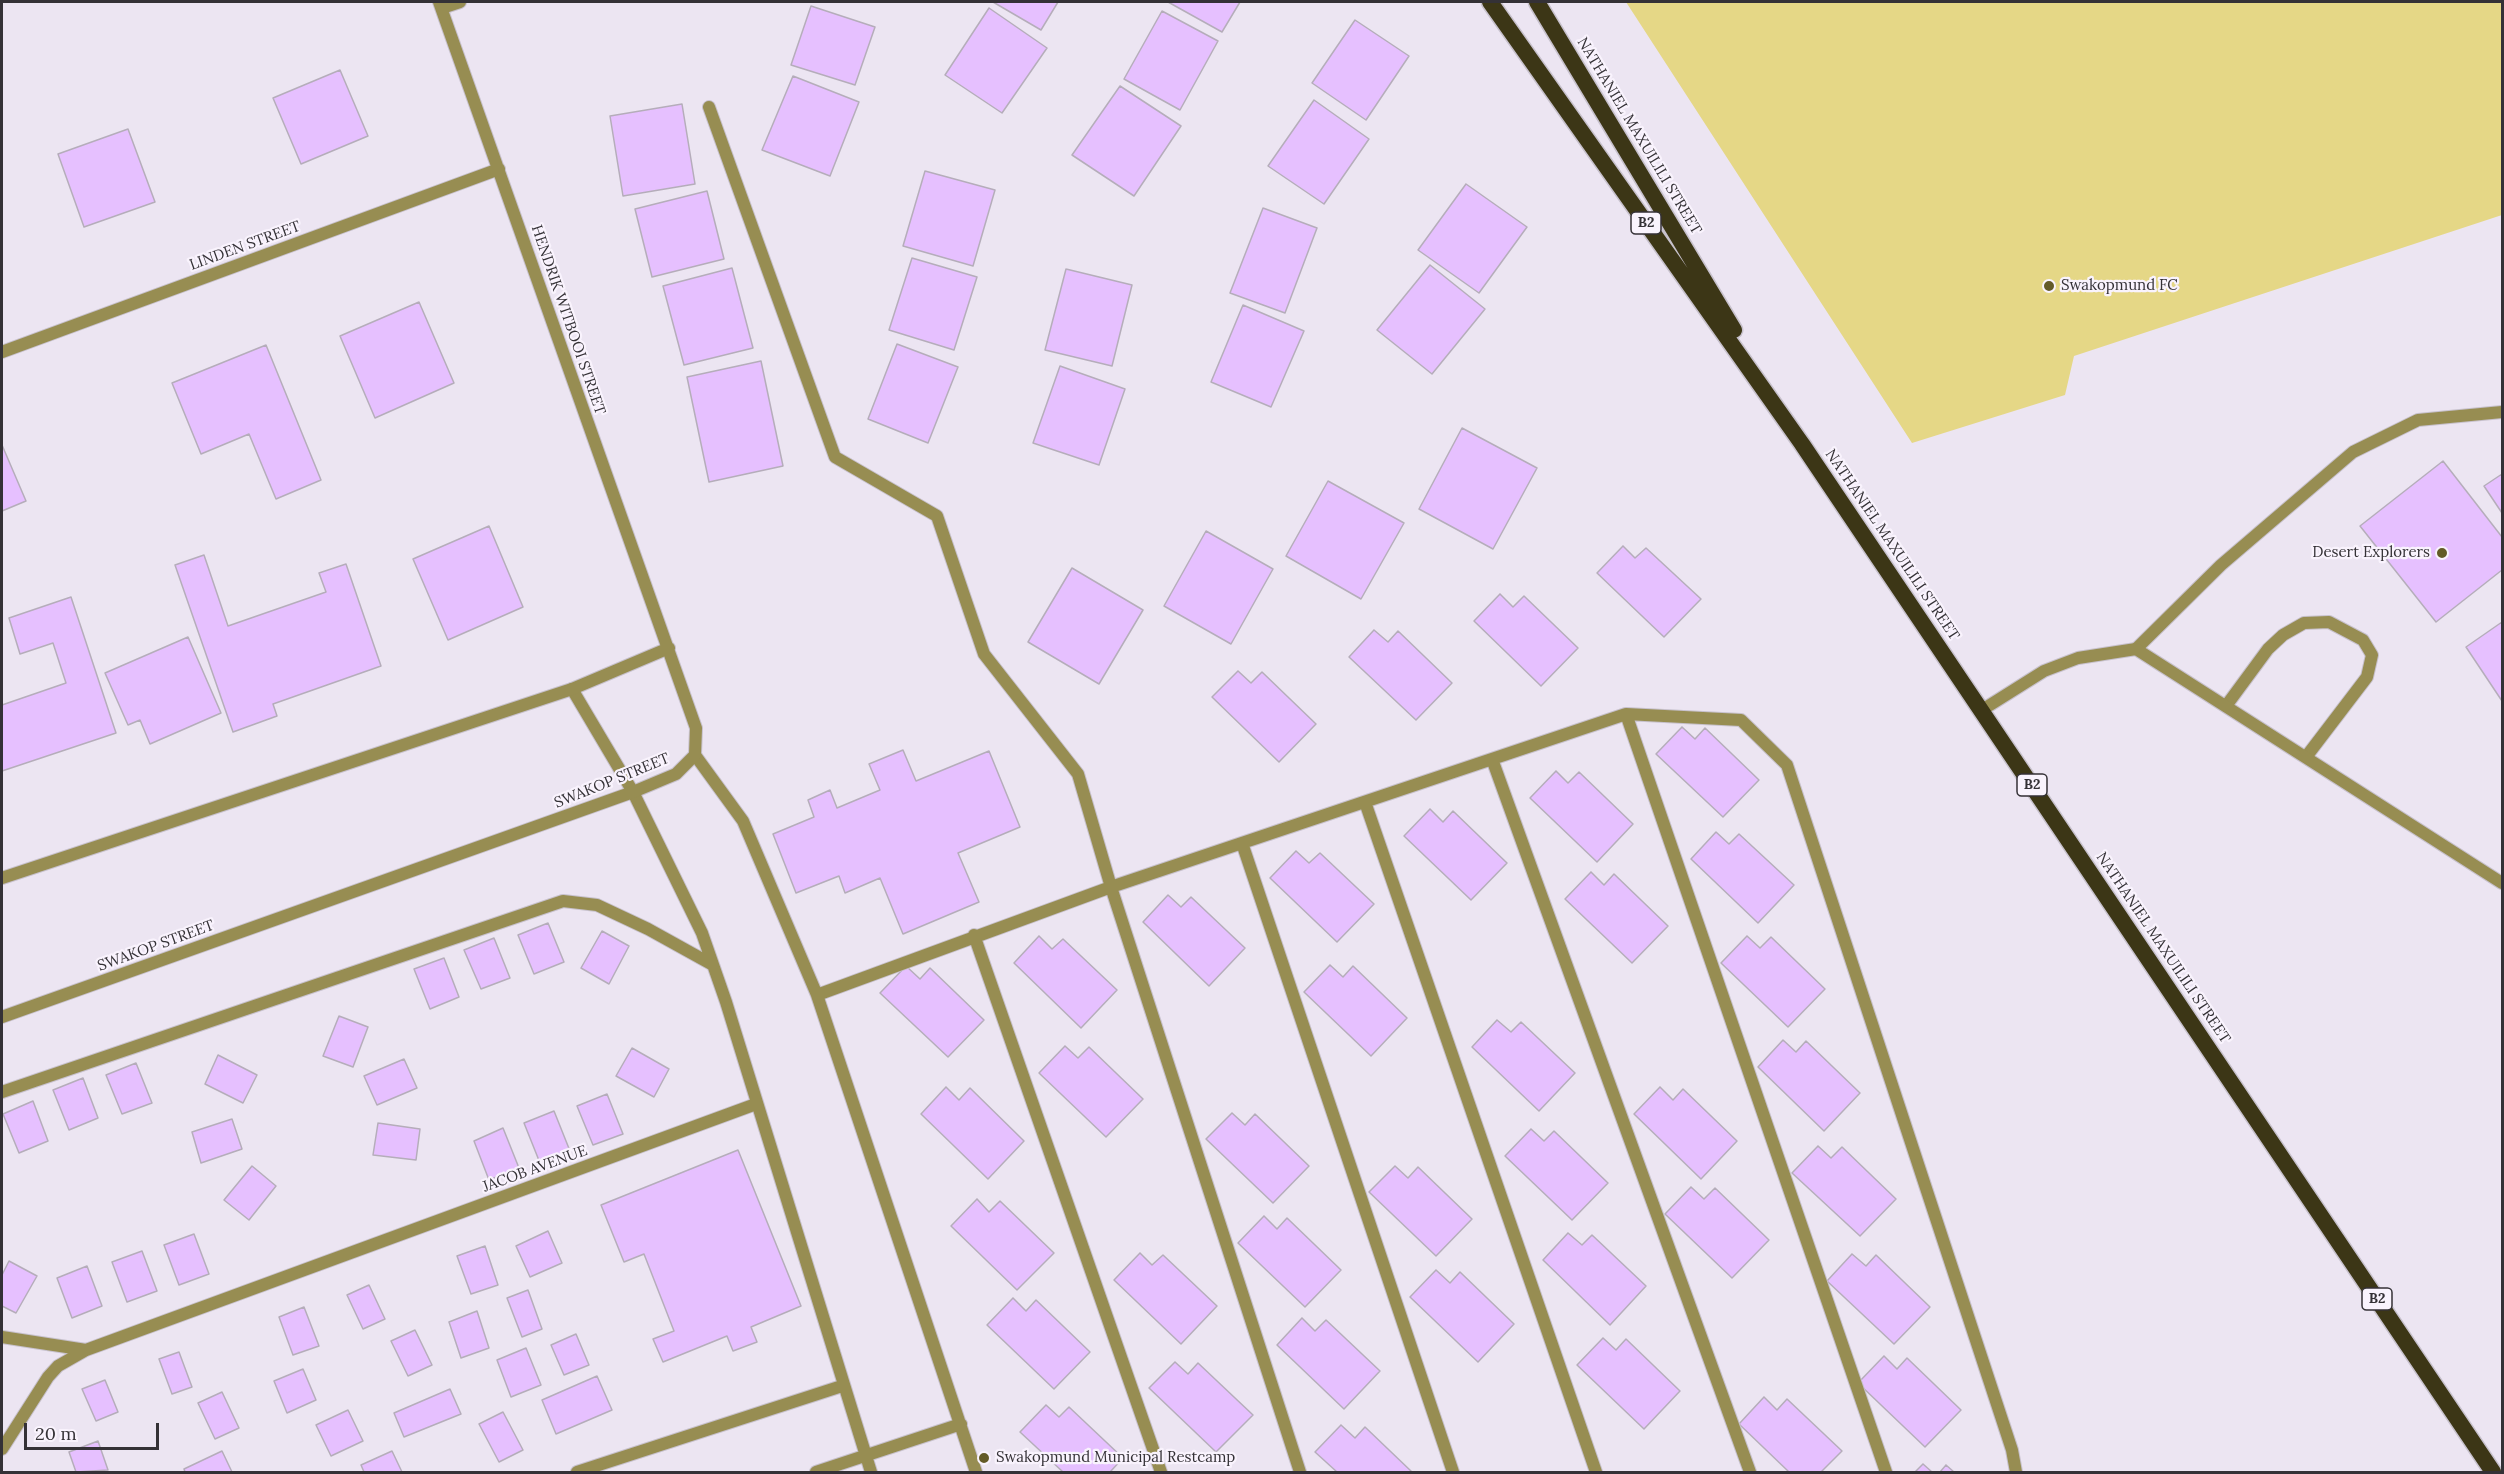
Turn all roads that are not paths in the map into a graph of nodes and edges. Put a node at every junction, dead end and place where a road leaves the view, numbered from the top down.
1 (460, 2) edge
2 (1490, 2) edge
3 (1537, 2) edge
4 (440, 5) edge
5 (709, 107) dead end
6 (499, 169) junction
7 (2, 352) edge
8 (2502, 412) edge
9 (1802, 444) junction
10 (669, 648) junction
11 (2136, 649) junction
12 (572, 689) junction
13 (2226, 706) junction
14 (1982, 710) junction
15 (1626, 714) junction
16 (695, 755) junction
17 (2306, 757) junction
18 (1492, 759) junction
19 (633, 792) junction
20 (1365, 802) junction
21 (1242, 843) junction
22 (2, 878) edge
23 (2502, 883) edge
24 (1111, 886) junction
25 (974, 935) junction
26 (713, 966) junction
27 (817, 995) junction
28 (2, 1017) edge
29 (2, 1092) edge
30 (756, 1104) junction
31 (2, 1337) edge
32 (86, 1350) junction
33 (842, 1386) junction
34 (961, 1424) junction
35 (2, 1449) edge
36 (865, 1456) junction
37 (578, 1473) edge
38 (816, 1473) edge
39 (871, 1473) edge
40 (976, 1473) edge
41 (1161, 1473) edge
42 (1300, 1473) edge
43 (1453, 1473) edge
44 (1596, 1473) edge
45 (1750, 1473) edge
46 (1886, 1473) edge
47 (2016, 1473) edge
48 (2493, 1473) edge

1 - 4 street
2 - 9 highway, NATHANIEL MAXUILILI STREET / B2
3 - 9 highway, NATHANIEL MAXUILILI STREET / B2
4 - 6 street, HENDRIK WITBOOI STREET
5 - 24 street
6 - 7 street, LINDEN STREET
6 - 10 street, HENDRIK WITBOOI STREET
8 - 11 street
9 - 14 highway, NATHANIEL MAXUILILI STREET / B2
10 - 12 street
10 - 16 street
11 - 13 street
11 - 14 street
12 - 19 street
12 - 22 street
13 - 17 street
13 - 17 street
14 - 48 highway, NATHANIEL MAXUILILI STREET / B2
15 - 18 street
15 - 46 street
15 - 47 street
16 - 19 street, SWAKOP STREET
16 - 27 street
17 - 23 street
18 - 20 street
18 - 45 street
19 - 26 street
19 - 28 street, SWAKOP STREET
20 - 21 street
20 - 44 street
21 - 24 street
21 - 43 street
24 - 25 street
24 - 42 street
25 - 27 street
25 - 41 street
26 - 29 street
26 - 30 street
27 - 34 street
30 - 32 street, JACOB AVENUE
30 - 33 street
31 - 32 street
32 - 35 street, JACOB AVENUE
33 - 36 street
33 - 37 street
34 - 36 street
34 - 40 street
36 - 38 street
36 - 39 street

